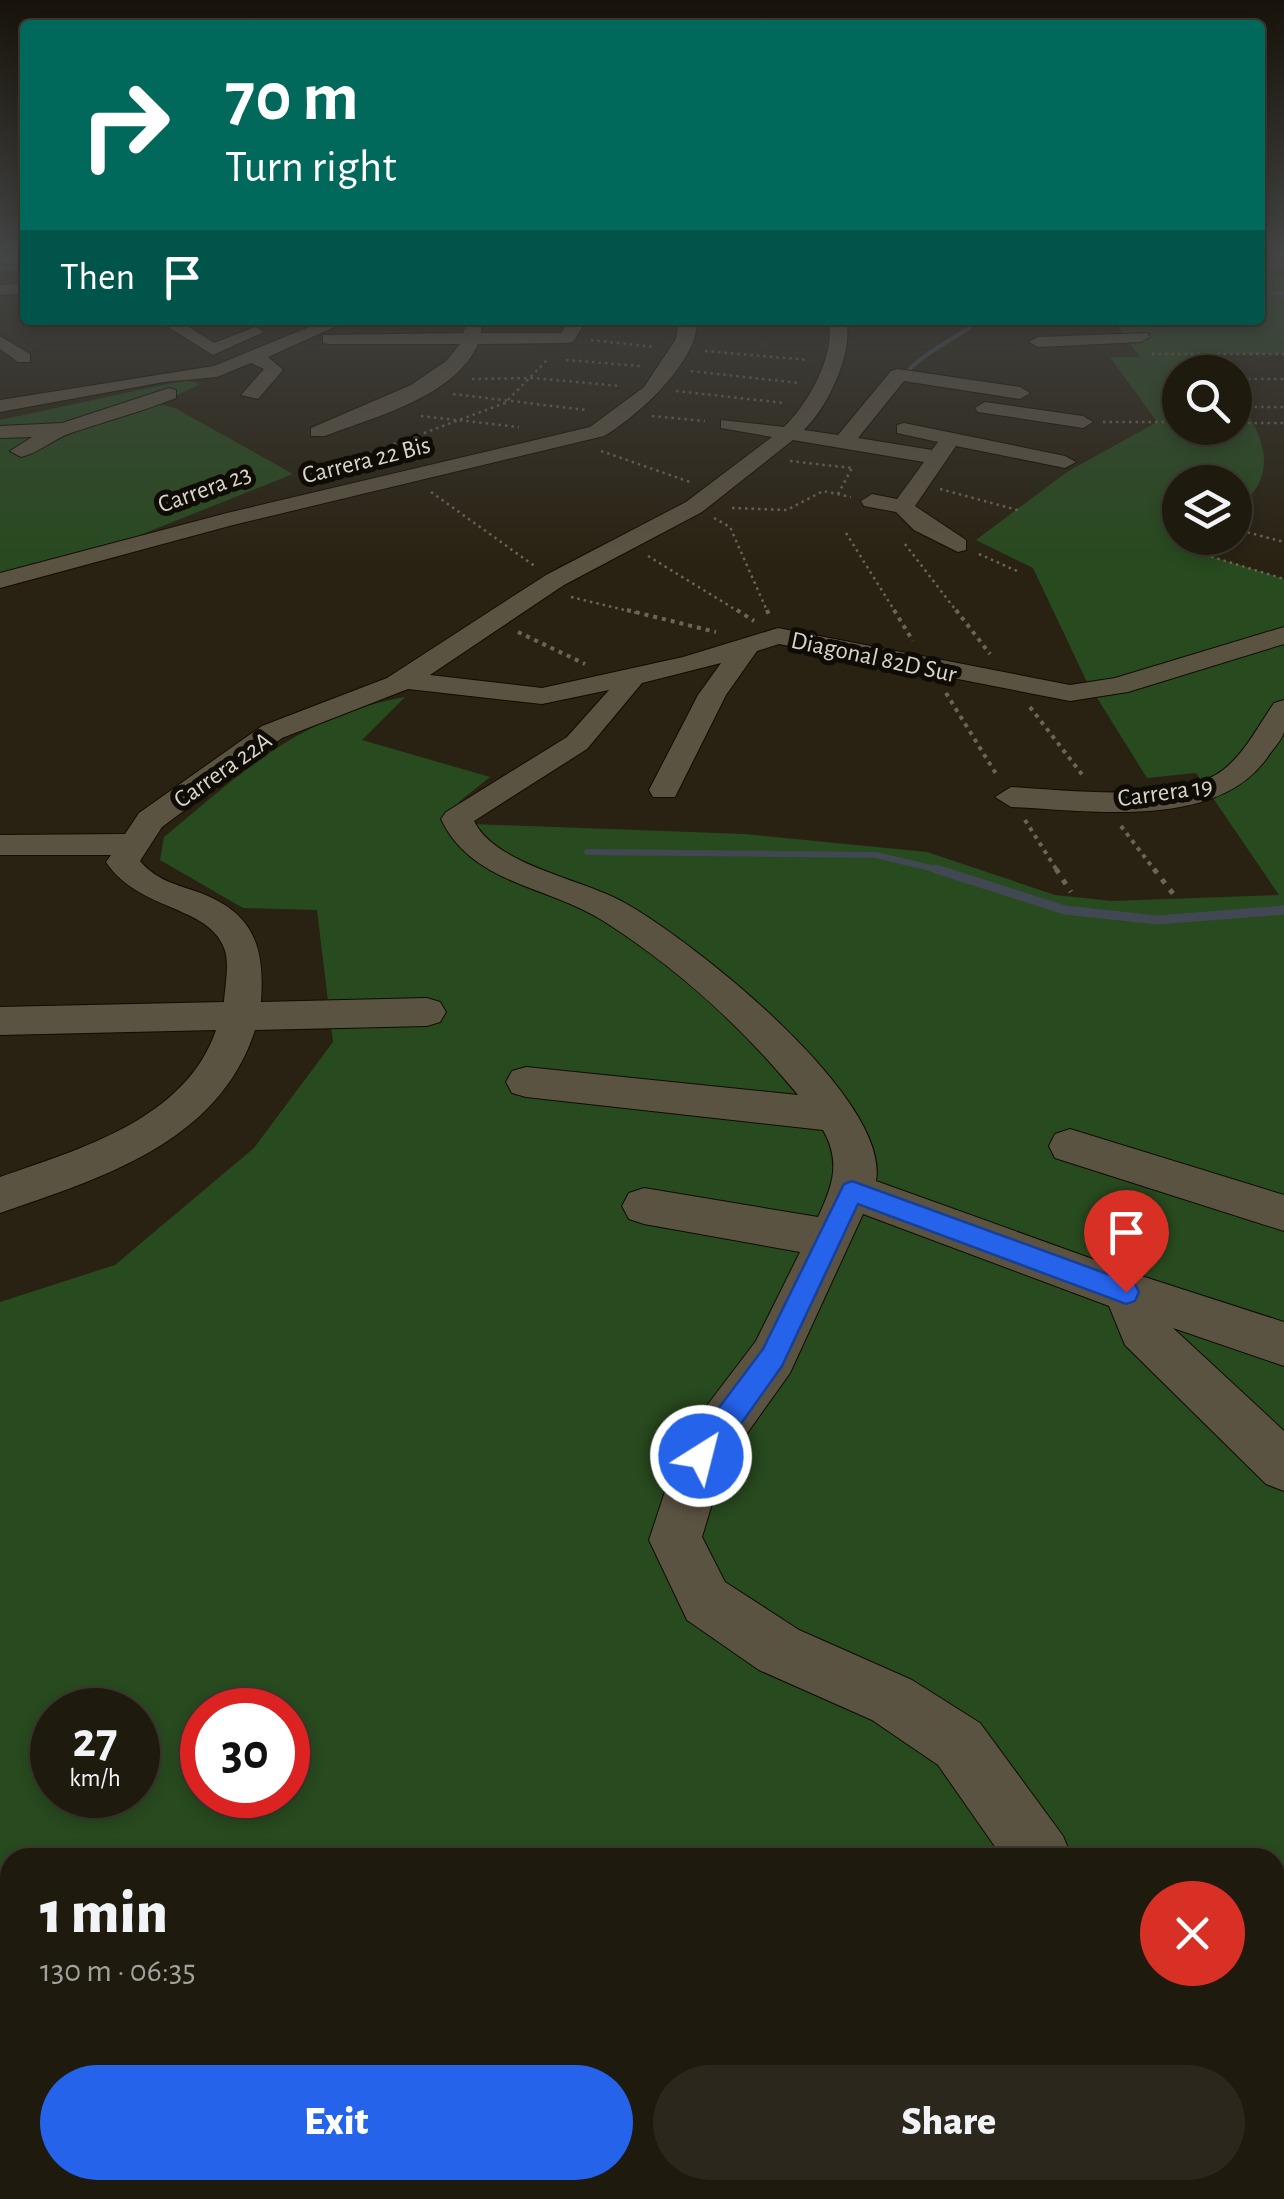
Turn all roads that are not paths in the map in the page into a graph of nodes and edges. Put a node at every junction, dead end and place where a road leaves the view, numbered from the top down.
1 (244, 360) edge
2 (257, 360) edge
3 (343, 360) edge
4 (457, 360) edge
5 (676, 360) edge
6 (843, 360) edge
7 (1031, 360) edge
8 (349, 366) dead end
9 (1028, 369) dead end
10 (218, 371) junction
11 (1020, 394) dead end
12 (1046, 394) dead end
13 (252, 395) dead end
14 (979, 398) junction
15 (0, 406) edge
16 (846, 410) junction
17 (1059, 418) junction
18 (1083, 422) road end
19 (728, 424) road end
20 (62, 429) junction
21 (0, 432) edge
22 (318, 432) dead end
23 (794, 432) junction
24 (952, 437) junction
25 (843, 442) junction
26 (10, 454) edge
27 (935, 456) junction
28 (1065, 462) dead end
29 (872, 501) road end
30 (904, 507) junction
31 (958, 546) road end
32 (0, 581) edge
33 (1284, 635) edge
34 (761, 641) junction
35 (623, 677) junction
36 (404, 680) junction
37 (1284, 709) edge
38 (664, 790) dead end
39 (1011, 797) road end
40 (135, 844) junction
41 (0, 845) edge
42 (426, 1012) dead end
43 (240, 1018) junction
44 (0, 1021) edge
45 (526, 1082) dead end
46 (837, 1115) junction
47 (1070, 1146) dead end
48 (852, 1191) junction
49 (0, 1194) edge
50 (644, 1206) dead end
51 (1284, 1213) edge
52 (828, 1238) junction
53 (1126, 1292) junction
54 (1284, 1344) edge
55 (1284, 1466) edge
56 (1035, 1848) edge

1 - 10 street
2 - 13 street
3 - 8 street
4 - 22 street
5 - 32 street, Carrera 22 Bis
6 - 16 street, Carrera 22A
7 - 9 street
10 - 15 street
10 - 20 street
11 - 14 street
12 - 17 street
14 - 16 street
14 - 17 street
14 - 24 street
16 - 23 street, Carrera 22A
16 - 24 street
16 - 25 street
17 - 18 street
19 - 23 street
20 - 21 street
20 - 26 street
21 - 26 street
23 - 25 street
23 - 36 street, Carrera 22A
24 - 27 street
24 - 28 street
25 - 27 street
27 - 30 street
29 - 30 street
30 - 31 street
33 - 34 street, Diagonal 82D Sur
34 - 35 street, Diagonal 82D Sur
34 - 38 street
35 - 36 street, Diagonal 82D Sur
35 - 46 street
36 - 40 street, Carrera 22A
37 - 39 street, Carrera 19
40 - 41 street
40 - 43 street
42 - 43 street
43 - 44 street
43 - 49 street
45 - 46 street
46 - 48 street
47 - 51 street
48 - 52 street
48 - 53 street
50 - 52 street
52 - 56 street
53 - 54 street
53 - 55 street

